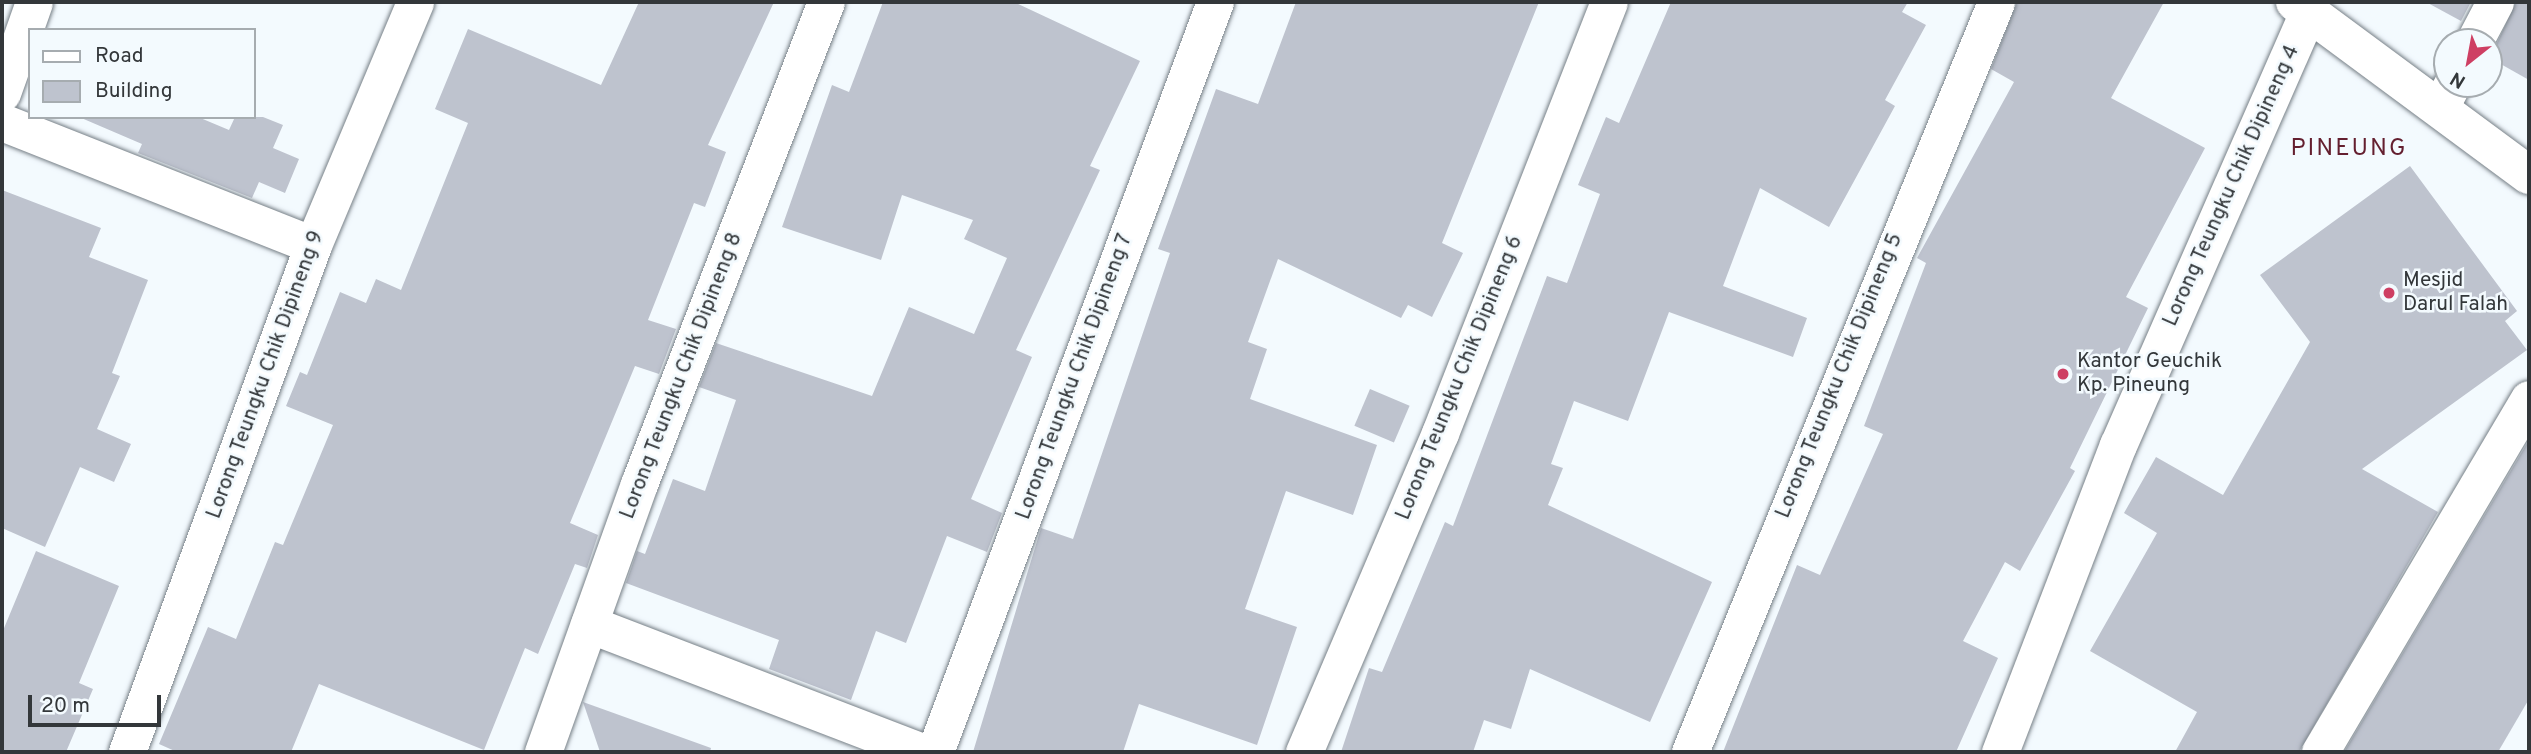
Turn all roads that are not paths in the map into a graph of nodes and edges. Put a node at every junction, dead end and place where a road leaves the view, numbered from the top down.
1 (34, 2) edge
2 (415, 2) edge
3 (826, 2) edge
4 (1215, 2) edge
5 (1609, 2) edge
6 (1996, 2) edge
7 (2495, 2) edge
8 (2302, 6) edge
9 (2481, 28) edge
10 (9, 47) edge
11 (2433, 86) edge
12 (2, 93) edge
13 (2450, 98) edge
14 (2, 122) edge
15 (2529, 175) edge
16 (313, 245) junction
17 (2529, 399) edge
18 (589, 624) junction
19 (127, 752) edge
20 (543, 752) edge
21 (923, 752) edge
22 (935, 752) edge
23 (1304, 752) edge
24 (1690, 752) edge
25 (2000, 752) edge
26 (2320, 752) edge

1 - 10 street
2 - 16 street, Lorong Teungku Chik Dipineng 9
3 - 18 street, Lorong Teungku Chik Dipineng 8
4 - 22 street, Lorong Teungku Chik Dipineng 7
5 - 23 street, Lorong Teungku Chik Dipineng 6
6 - 24 street, Lorong Teungku Chik Dipineng 5
7 - 9 street
8 - 11 street
8 - 25 street, Lorong Teungku Chik Dipineng 4
10 - 12 street
13 - 15 street
14 - 16 street
16 - 19 street, Lorong Teungku Chik Dipineng 9
17 - 26 street
18 - 20 street, Lorong Teungku Chik Dipineng 8
18 - 21 street

